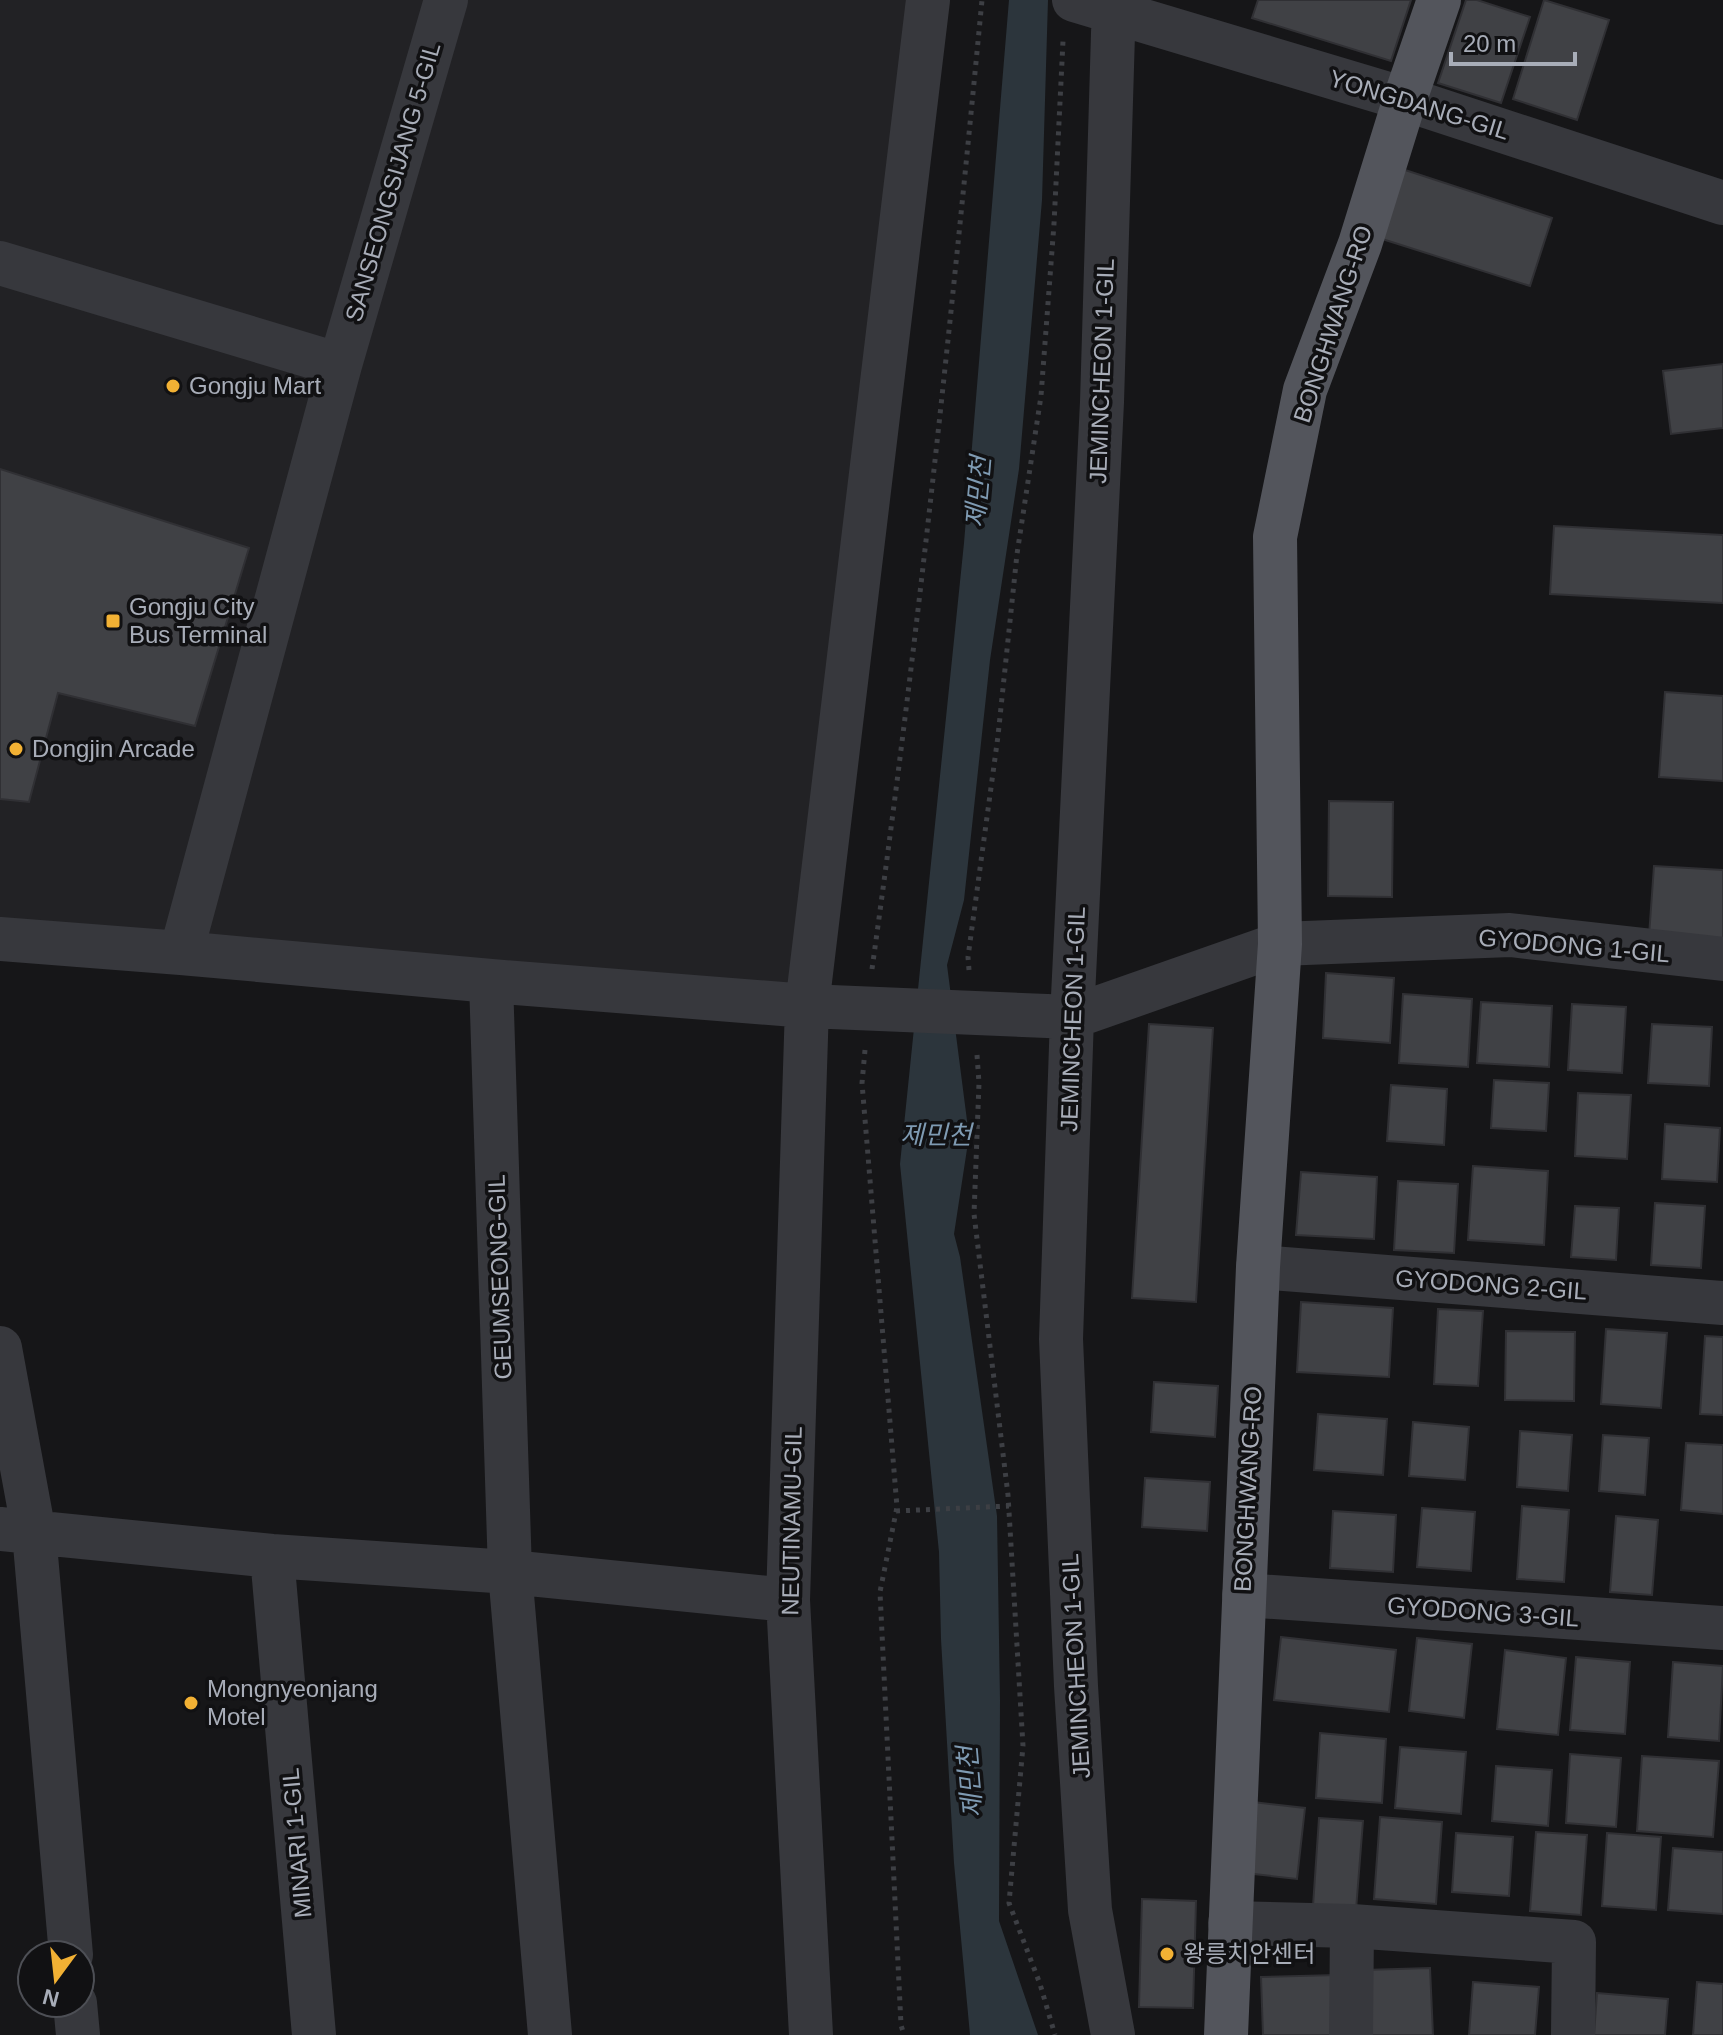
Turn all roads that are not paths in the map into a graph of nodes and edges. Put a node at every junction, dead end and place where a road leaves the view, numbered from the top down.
1 (446, 0) edge
2 (928, 0) edge
3 (1439, 0) edge
4 (1100, 4) edge
5 (1405, 99) junction
6 (1723, 203) edge
7 (0, 263) edge
8 (340, 365) junction
9 (0, 939) edge
10 (1280, 944) junction
11 (181, 953) junction
12 (1723, 959) edge
13 (491, 981) junction
14 (807, 1006) junction
15 (1072, 1017) junction
16 (1258, 1267) junction
17 (1723, 1303) edge
18 (0, 1348) edge
19 (17, 1531) edge
20 (272, 1556) junction
21 (510, 1572) junction
22 (1244, 1595) junction
23 (788, 1600) junction
24 (1723, 1628) edge
25 (1230, 1923) junction
26 (1352, 1926) junction
27 (69, 1939) edge
28 (314, 2035) edge
29 (550, 2035) edge
30 (811, 2035) edge
31 (1113, 2035) edge
32 (1226, 2035) edge
33 (1351, 2035) edge
34 (1573, 2035) edge

1 - 8 street, SANSEONGSIJANG 5-GIL
2 - 14 street, NEUTINAMU-GIL
3 - 5 main road, BONGHWANG-RO
4 - 5 street, YONGDANG-GIL
4 - 15 street, JEMINCHEON 1-GIL
5 - 6 street, YONGDANG-GIL
5 - 10 main road, BONGHWANG-RO
7 - 8 street
8 - 11 street, SANSEONGSIJANG 5-GIL
9 - 11 street
10 - 12 street, GYODONG 1-GIL
10 - 15 street
10 - 16 main road, BONGHWANG-RO
11 - 13 street
13 - 14 street
13 - 21 street, GEUMSEONG-GIL
14 - 15 street
14 - 23 street, NEUTINAMU-GIL
15 - 31 street, JEMINCHEON 1-GIL
16 - 17 street, GYODONG 2-GIL
16 - 22 main road, BONGHWANG-RO
18 - 19 street
19 - 20 street
19 - 27 street
20 - 21 street
20 - 28 street, MINARI 1-GIL
21 - 23 street
21 - 29 street
22 - 24 street, GYODONG 3-GIL
22 - 25 main road, BONGHWANG-RO
23 - 30 street, NEUTINAMU-GIL
25 - 26 street
25 - 32 main road, BONGHWANG-RO
26 - 33 street
26 - 34 street

